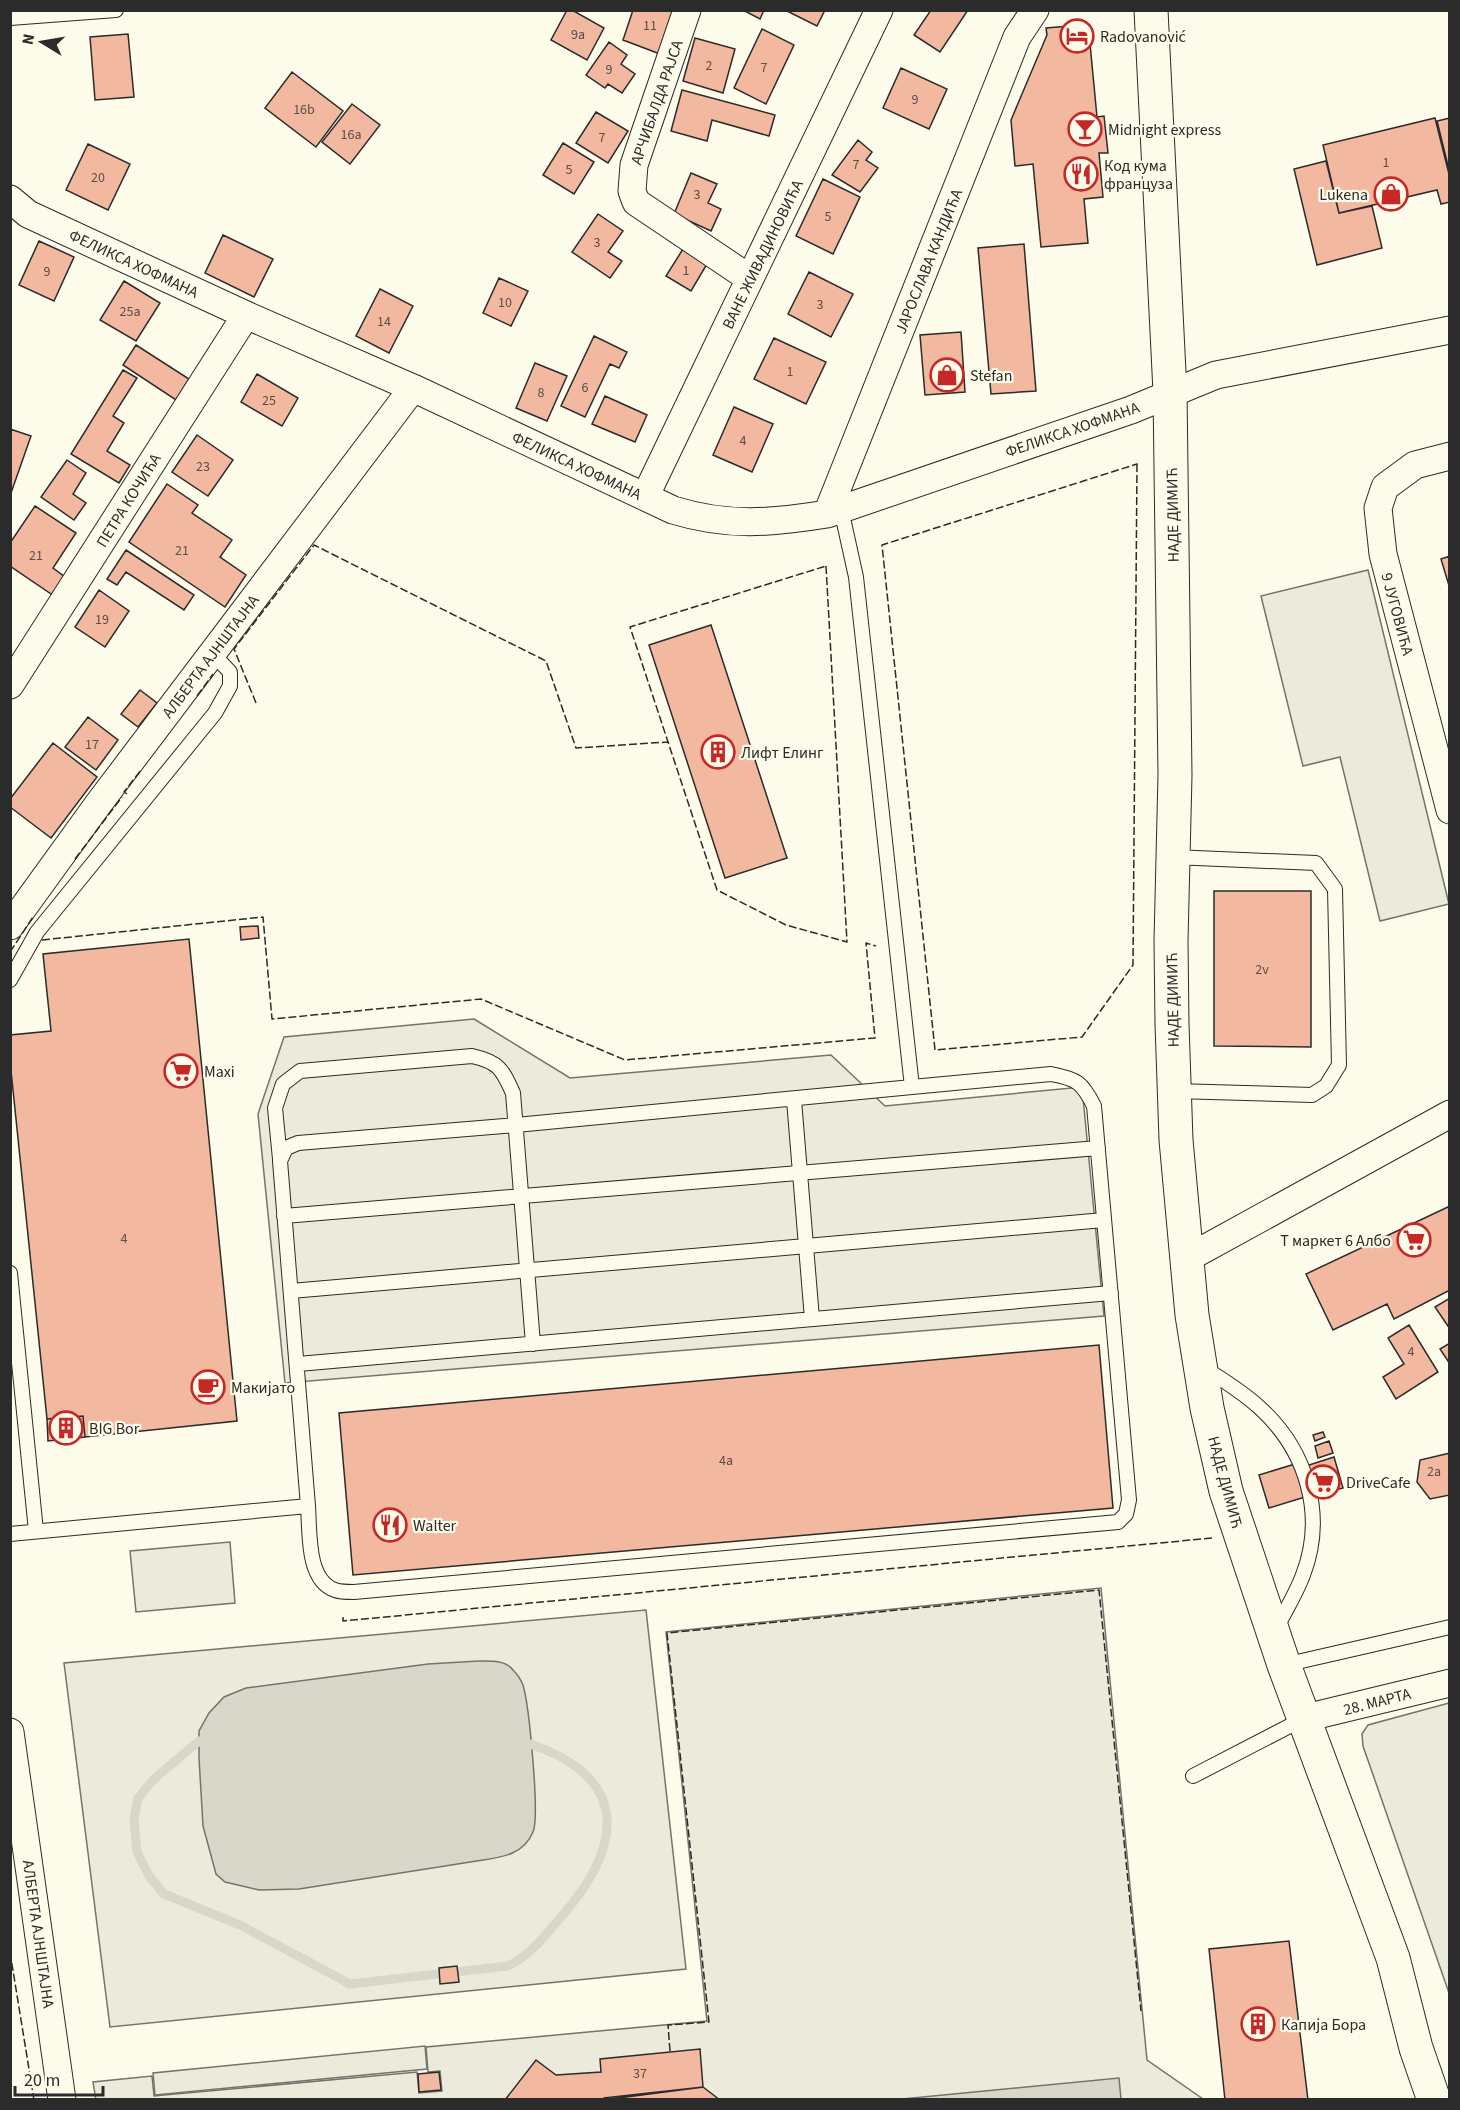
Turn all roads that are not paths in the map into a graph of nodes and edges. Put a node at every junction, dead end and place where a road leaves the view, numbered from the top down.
1 (116, 10) edge
2 (687, 10) edge
3 (879, 10) edge
4 (1035, 10) edge
5 (1151, 10) edge
6 (10, 18) edge
7 (11, 203) edge
8 (749, 278) junction
9 (246, 315) junction
10 (1449, 330) edge
11 (414, 388) junction
12 (1170, 392) junction
13 (1449, 456) edge
14 (645, 497) junction
15 (834, 511) junction
16 (212, 653) junction
17 (10, 685) edge
18 (1449, 810) edge
19 (1173, 857) junction
20 (10, 926) edge
21 (10, 980) edge
22 (912, 1087) junction
23 (1174, 1091) junction
24 (794, 1100) junction
25 (1449, 1114) edge
26 (516, 1125) junction
27 (1098, 1148) junction
28 (280, 1161) junction
29 (800, 1174) junction
30 (521, 1198) junction
31 (284, 1216) junction
32 (1104, 1221) junction
33 (806, 1246) junction
34 (1186, 1258) junction
35 (527, 1270) junction
36 (10, 1273) edge
37 (291, 1291) junction
38 (1111, 1293) junction
39 (812, 1319) junction
40 (533, 1344) junction
41 (298, 1364) junction
42 (1200, 1365) junction
43 (308, 1506) junction
44 (36, 1531) junction
45 (10, 1534) edge
46 (1449, 1627) edge
47 (1273, 1633) junction
48 (1284, 1665) junction
49 (1449, 1683) edge
50 (1305, 1719) junction
51 (10, 1732) edge
52 (1193, 1776) dead end
53 (22, 1894) edge
54 (1394, 1958) junction
55 (1449, 2073) edge
56 (62, 2100) edge
57 (1434, 2100) edge

1 - 6 lane
2 - 8 street, АРЧИБАЛДА РАЈСА
3 - 8 street, ВАНЕ ЖИВАДИНОВИЋА
4 - 15 street, ЈАРОСЛАВА КАНДИЋА
5 - 12 main road, НАДЕ ДИМИЋ
7 - 9 street, ФЕЛИКСА ХОФМАНА
8 - 14 street, ВАНЕ ЖИВАДИНОВИЋА
9 - 11 street, ФЕЛИКСА ХОФМАНА
9 - 17 street, ПЕТРА КОЧИЋА
10 - 12 street, ФЕЛИКСА ХОФМАНА
11 - 14 street, ФЕЛИКСА ХОФМАНА
11 - 16 street, АЛБЕРТА АЈНШТАЈНА
12 - 15 street, ФЕЛИКСА ХОФМАНА
12 - 19 main road, НАДЕ ДИМИЋ
13 - 18 street, 9 ЈУГОВИЋА
14 - 15 street, ФЕЛИКСА ХОФМАНА
15 - 22 lane
16 - 20 street, АЛБЕРТА АЈНШТАЈНА
16 - 21 lane
19 - 23 main road, НАДЕ ДИМИЋ
19 - 23 lane
22 - 24 lane
22 - 27 lane
23 - 34 main road, НАДЕ ДИМИЋ
24 - 26 lane
24 - 29 lane
25 - 34 street
26 - 28 lane
26 - 28 lane
26 - 30 lane
27 - 29 lane
27 - 32 lane
28 - 31 lane
29 - 30 lane
29 - 33 lane
30 - 31 lane
30 - 35 lane
31 - 37 lane
32 - 33 lane
32 - 38 lane
33 - 35 lane
33 - 39 lane
34 - 42 main road, НАДЕ ДИМИЋ
35 - 37 lane
35 - 40 lane
36 - 44 lane
37 - 41 lane
38 - 39 lane
38 - 43 lane
39 - 40 lane
40 - 41 lane
41 - 43 lane
42 - 47 main road, НАДЕ ДИМИЋ
42 - 47 lane
43 - 44 lane
44 - 45 lane
46 - 48 lane
47 - 48 main road, НАДЕ ДИМИЋ
48 - 50 main road, НАДЕ ДИМИЋ
49 - 50 street, 28. МАРТА
50 - 52 lane
50 - 54 main road, НАДЕ ДИМИЋ
51 - 53 street, АЛБЕРТА АЈНШТАЈНА
53 - 56 street, АЛБЕРТА АЈНШТАЈНА
54 - 55 main road
54 - 57 main road

